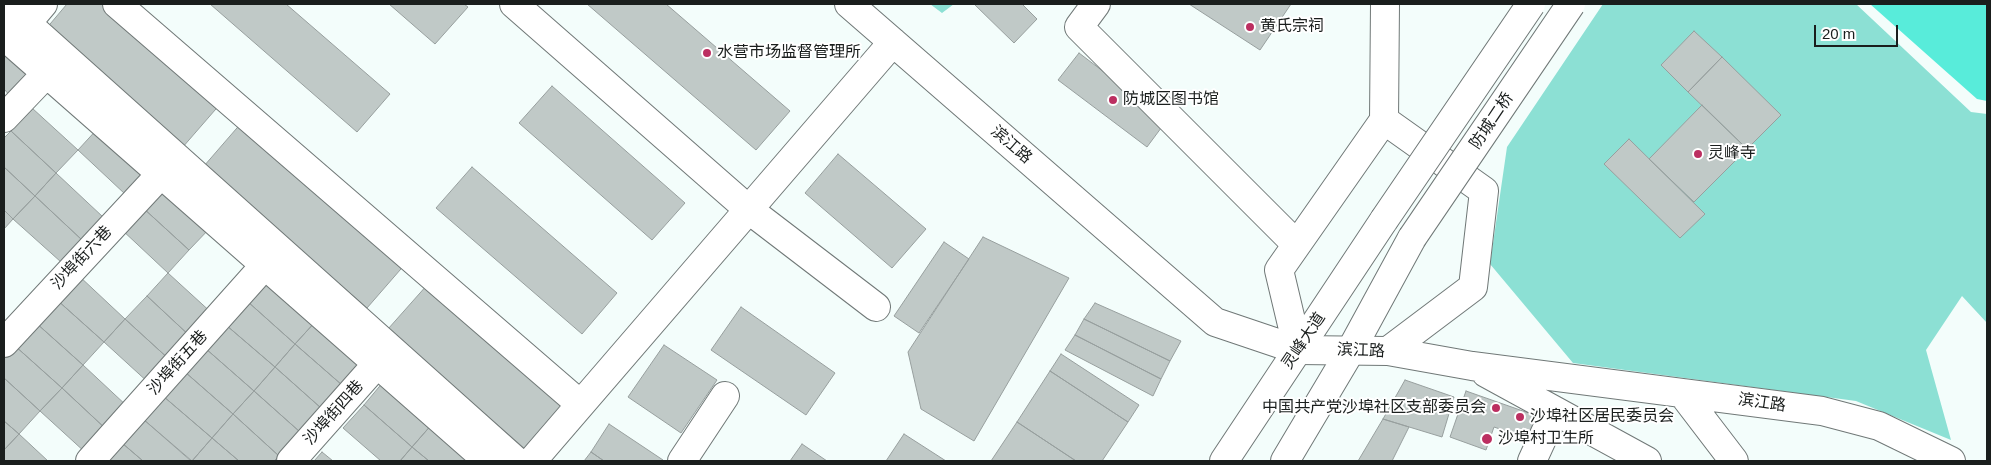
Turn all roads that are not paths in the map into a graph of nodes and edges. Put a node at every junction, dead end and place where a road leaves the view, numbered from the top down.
1 (5, 4) edge
2 (117, 4) edge
3 (514, 4) edge
4 (849, 4) edge
5 (1096, 4) edge
6 (1385, 4) edge
7 (1531, 4) edge
8 (1571, 4) edge
9 (35, 13) edge
10 (4, 36) edge
11 (893, 42) junction
12 (46, 74) junction
13 (4, 118) edge
14 (1384, 120) junction
15 (161, 174) junction
16 (748, 209) junction
17 (1384, 220) joint
18 (1296, 244) junction
19 (265, 265) junction
20 (876, 307) dead end
21 (4, 343) edge
22 (1298, 350) junction
23 (1351, 350) junction
24 (1388, 351) junction
25 (377, 364) junction
26 (1472, 366) junction
27 (1682, 393) junction
28 (725, 396) dead end
29 (580, 404) junction
30 (1555, 411) junction
31 (90, 461) edge
32 (291, 461) edge
33 (488, 461) edge
34 (516, 461) edge
35 (532, 461) edge
36 (682, 461) edge
37 (1224, 461) edge
38 (1285, 461) edge
39 (1532, 461) edge
40 (1648, 461) edge
41 (1734, 461) edge
42 (1951, 461) edge

1 - 9 street
2 - 29 street
3 - 16 street
4 - 11 street, 滨江路
5 - 18 street
6 - 14 street
7 - 17 street, 防城二桥, bridge
8 - 23 street, 防城二桥, bridge
9 - 34 street
10 - 12 street
11 - 16 street
11 - 22 street, 滨江路
12 - 13 street
12 - 15 street
14 - 18 street
14 - 24 street
15 - 19 street
15 - 21 street, 沙埠街六巷
16 - 20 street
16 - 29 street
17 - 22 street, 灵峰大道
18 - 22 street
19 - 25 street
19 - 31 street, 沙埠街五巷
22 - 23 street, 滨江路
22 - 37 street, 灵峰大道
23 - 24 street, 滨江路
23 - 38 street
24 - 26 street, 滨江路
25 - 32 street, 沙埠街四巷
25 - 33 street
26 - 27 street, 滨江路
26 - 30 street
27 - 41 street
27 - 42 street, 滨江路
28 - 36 street
29 - 35 street
30 - 39 street
30 - 40 street

